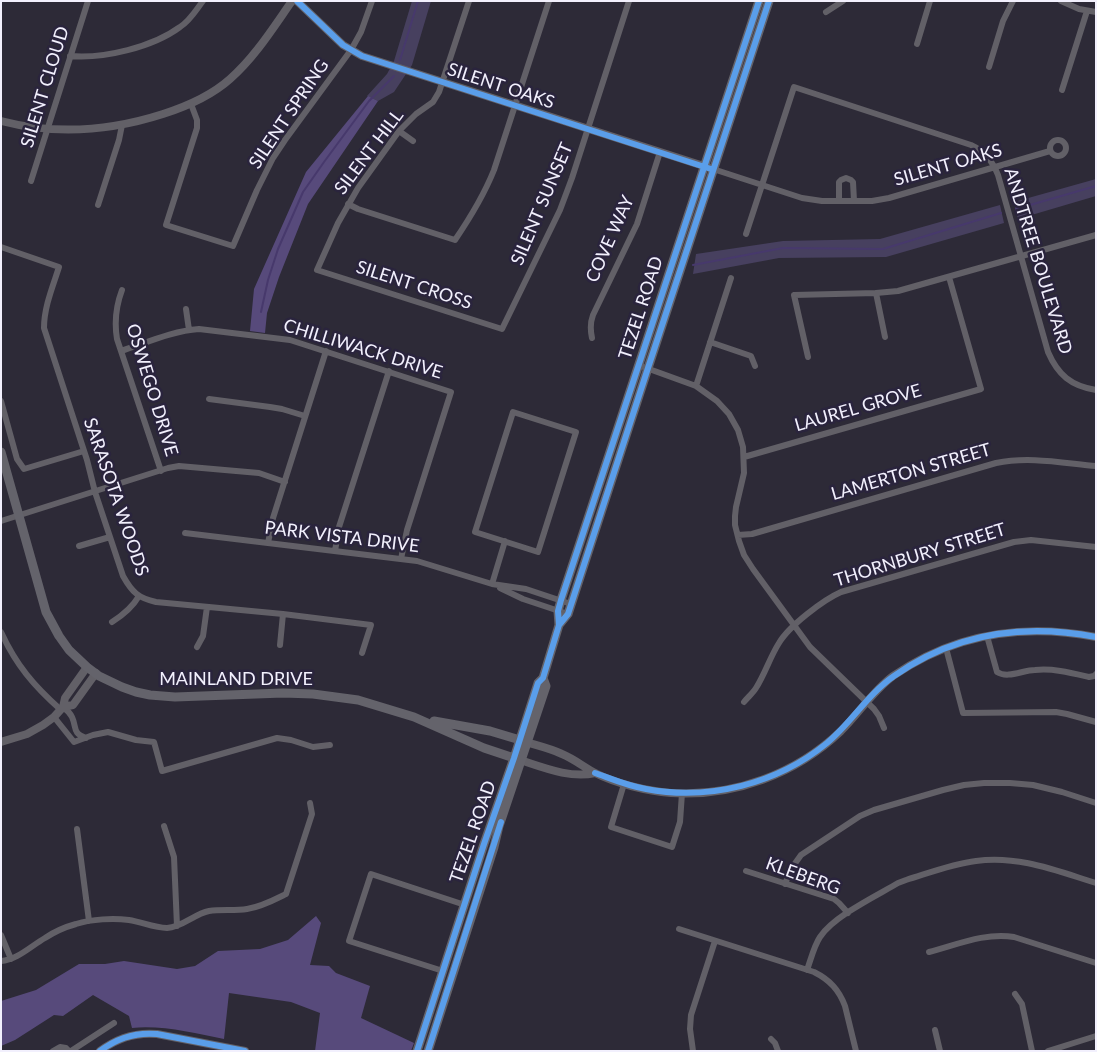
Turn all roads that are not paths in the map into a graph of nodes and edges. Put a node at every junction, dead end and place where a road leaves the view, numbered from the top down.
1 (88, 1) edge
2 (203, 1) edge
3 (292, 1) edge
4 (297, 1) edge
5 (372, 1) edge
6 (469, 1) edge
7 (549, 1) edge
8 (629, 1) edge
9 (759, 1) edge
10 (769, 1) edge
11 (843, 1) edge
12 (930, 1) edge
13 (1013, 1) edge
14 (1061, 1) edge
15 (1087, 10) junction
16 (826, 12) dead end
17 (1096, 12) edge
18 (917, 44) dead end
19 (351, 50) junction
20 (70, 56) junction
21 (989, 67) dead end
22 (442, 82) junction
23 (1062, 90) dead end
24 (191, 104) junction
25 (515, 106) junction
26 (1, 121) edge
27 (122, 125) junction
28 (48, 129) junction
29 (588, 129) junction
30 (399, 131) junction
31 (413, 142) dead end
32 (1050, 151) dead end
33 (660, 152) junction
34 (704, 166) junction
35 (995, 167) junction
36 (713, 169) junction
37 (31, 181) dead end
38 (763, 186) junction
39 (839, 201) junction
40 (854, 201) junction
41 (348, 204) junction
42 (98, 205) dead end
43 (746, 234) dead end
44 (1096, 235) edge
45 (1, 248) edge
46 (1021, 257) junction
47 (317, 270) joint
48 (950, 277) junction
49 (731, 278) dead end
50 (122, 290) dead end
51 (876, 293) junction
52 (186, 309) dead end
53 (502, 329) joint
54 (189, 330) junction
55 (885, 337) dead end
56 (592, 338) dead end
57 (710, 342) junction
58 (121, 351) junction
59 (326, 351) junction
60 (808, 357) dead end
61 (638, 365) junction
62 (755, 366) dead end
63 (648, 368) junction
64 (389, 371) junction
65 (696, 386) junction
66 (1096, 390) edge
67 (209, 399) dead end
68 (1, 400) edge
69 (305, 416) junction
70 (84, 451) junction
71 (1, 452) edge
72 (744, 457) junction
73 (1096, 466) edge
74 (161, 471) junction
75 (285, 482) junction
76 (95, 492) junction
77 (19, 516) junction
78 (1, 521) edge
79 (185, 533) dead end
80 (738, 535) junction
81 (110, 537) junction
82 (505, 541) junction
83 (268, 543) junction
84 (79, 546) dead end
85 (1096, 547) edge
86 (335, 551) junction
87 (401, 559) junction
88 (492, 584) junction
89 (139, 596) junction
90 (561, 600) junction
91 (571, 604) junction
92 (207, 607) junction
93 (558, 610) junction
94 (283, 614) junction
95 (568, 614) junction
96 (112, 622) dead end
97 (559, 625) junction
98 (794, 625) junction
99 (1, 632) edge
100 (988, 636) junction
101 (1096, 637) edge
102 (280, 645) dead end
103 (197, 647) dead end
104 (946, 648) junction
105 (362, 653) dead end
106 (87, 667) junction
107 (96, 673) junction
108 (1096, 674) edge
109 (744, 702) dead end
110 (866, 702) junction
111 (62, 708) junction
112 (54, 716) junction
113 (414, 717) junction
114 (1096, 722) edge
115 (884, 728) dead end
116 (86, 738) junction
117 (1, 742) edge
118 (524, 742) junction
119 (330, 745) dead end
120 (518, 759) junction
121 (595, 773) junction
122 (624, 784) junction
123 (682, 793) junction
124 (310, 803) dead end
125 (1096, 803) edge
126 (164, 826) dead end
127 (77, 830) dead end
128 (746, 871) dead end
129 (1096, 883) edge
130 (785, 884) junction
131 (465, 905) junction
132 (848, 913) junction
133 (89, 921) junction
134 (177, 926) junction
135 (679, 929) dead end
136 (1, 935) edge
137 (715, 941) junction
138 (929, 952) dead end
139 (11, 959) junction
140 (1, 961) edge
141 (1096, 963) edge
142 (807, 970) junction
143 (443, 972) junction
144 (1015, 994) dead end
145 (114, 1022) dead end
146 (935, 1030) dead end
147 (1096, 1036) edge
148 (771, 1039) dead end
149 (53, 1051) edge
150 (70, 1051) edge
151 (100, 1051) edge
152 (245, 1051) edge
153 (418, 1051) edge
154 (428, 1051) edge
155 (693, 1051) edge
156 (778, 1051) edge
157 (856, 1051) edge
158 (940, 1051) edge
159 (1032, 1051) edge
160 (1048, 1051) edge

1 - 20 street, SILENT CLOUD
2 - 20 street
3 - 24 street
4 - 19 street, SILENT OAKS
5 - 19 street, SILENT SPRING
6 - 22 street, SILENT HILL
7 - 25 street
8 - 29 street, SILENT SUNSET
9 - 34 main road, TEZEL ROAD
10 - 36 main road, TEZEL ROAD
11 - 16 street
12 - 18 street
13 - 21 street
14 - 15 street
15 - 17 street
15 - 23 street
19 - 22 street, SILENT OAKS
19 - 24 street, SILENT SPRING
20 - 28 street, SILENT CLOUD
22 - 25 street, SILENT OAKS
22 - 30 street, SILENT HILL
24 - 27 street
25 - 29 street, SILENT OAKS
25 - 41 street
26 - 28 street
27 - 28 street
27 - 42 street
28 - 37 street, SILENT CLOUD
29 - 33 street, SILENT OAKS
29 - 53 street, SILENT SUNSET
30 - 31 street
30 - 41 street, SILENT HILL
32 - 35 street, SILENT OAKS
33 - 34 street, SILENT OAKS
33 - 56 street, COVE WAY
34 - 36 street, SILENT OAKS
34 - 61 main road, TEZEL ROAD
35 - 38 street, ANDTREE BOULEVARD
35 - 40 street, SILENT OAKS
35 - 46 street, ANDTREE BOULEVARD
36 - 38 street, SILENT OAKS
36 - 63 main road, TEZEL ROAD
38 - 39 street, SILENT OAKS
38 - 43 street
39 - 40 street, SILENT OAKS
39 - 40 street
41 - 47 street, SILENT HILL
44 - 46 street
45 - 70 street, SARASOTA WOODS
46 - 48 street
46 - 66 street, ANDTREE BOULEVARD
47 - 53 street, SILENT CROSS
48 - 51 street
48 - 72 street, LAUREL GROVE
49 - 57 street
50 - 58 street, OSWEGO DRIVE
51 - 55 street
51 - 60 street
52 - 54 street
54 - 58 street, CHILLIWACK DRIVE
54 - 59 street, CHILLIWACK DRIVE
57 - 62 street
57 - 65 street
58 - 74 street, OSWEGO DRIVE
59 - 64 street, CHILLIWACK DRIVE
59 - 69 street
61 - 63 street
61 - 90 main road, TEZEL ROAD
63 - 65 street
63 - 91 main road, TEZEL ROAD
64 - 86 street
64 - 87 street, CHILLIWACK DRIVE
65 - 72 street
67 - 69 street
68 - 70 street
69 - 75 street
70 - 76 street, SARASOTA WOODS
71 - 77 main road, MAINLAND DRIVE
72 - 80 street
73 - 80 street, LAMERTON STREET
74 - 75 street
74 - 76 street
75 - 83 street
76 - 77 street
76 - 81 street, SARASOTA WOODS
77 - 78 street
77 - 106 main road, MAINLAND DRIVE
79 - 83 street, PARK VISTA DRIVE
80 - 98 street
81 - 84 street
81 - 89 street, SARASOTA WOODS
82 - 82 street
82 - 88 street
83 - 86 street, PARK VISTA DRIVE
85 - 98 street, THORNBURY STREET
86 - 87 street, PARK VISTA DRIVE
87 - 88 street, PARK VISTA DRIVE
88 - 90 street, PARK VISTA DRIVE
88 - 93 street, PARK VISTA DRIVE
89 - 92 street, SARASOTA WOODS
89 - 96 street
90 - 91 street, PARK VISTA DRIVE
90 - 93 main road, TEZEL ROAD
91 - 95 main road, TEZEL ROAD
92 - 94 street, SARASOTA WOODS
92 - 103 street
93 - 95 street, PARK VISTA DRIVE
93 - 97 main road, TEZEL ROAD
94 - 102 street
94 - 105 street, SARASOTA WOODS
95 - 97 main road, TEZEL ROAD
97 - 118 main road, TEZEL ROAD
98 - 109 street, THORNBURY STREET
98 - 110 street
99 - 111 street
100 - 101 street
100 - 104 street
100 - 108 street
104 - 110 street
104 - 114 street
106 - 107 main road, MAINLAND DRIVE
106 - 111 street
107 - 111 street
107 - 113 main road, MAINLAND DRIVE
110 - 115 street
110 - 123 street
111 - 112 street
111 - 116 street
112 - 116 street
112 - 117 street
113 - 118 main road, MAINLAND DRIVE
113 - 120 main road, MAINLAND DRIVE
116 - 119 street
118 - 120 main road, TEZEL ROAD
118 - 121 street
120 - 121 street
120 - 131 main road, TEZEL ROAD
120 - 154 main road, TEZEL ROAD
121 - 122 street
122 - 123 street
122 - 123 street
124 - 134 street
125 - 130 street
126 - 134 street
127 - 133 street
128 - 130 street, KLEBERG
129 - 132 street
130 - 132 street, KLEBERG
131 - 143 main road, TEZEL ROAD
131 - 143 street
132 - 142 street
133 - 134 street
133 - 139 street
135 - 137 street
136 - 139 street
137 - 142 street
137 - 155 street
138 - 141 street
139 - 140 street
142 - 157 street
143 - 153 main road, TEZEL ROAD
144 - 159 street
145 - 150 street
146 - 158 street
147 - 160 street
148 - 156 street
149 - 150 street
151 - 152 street

